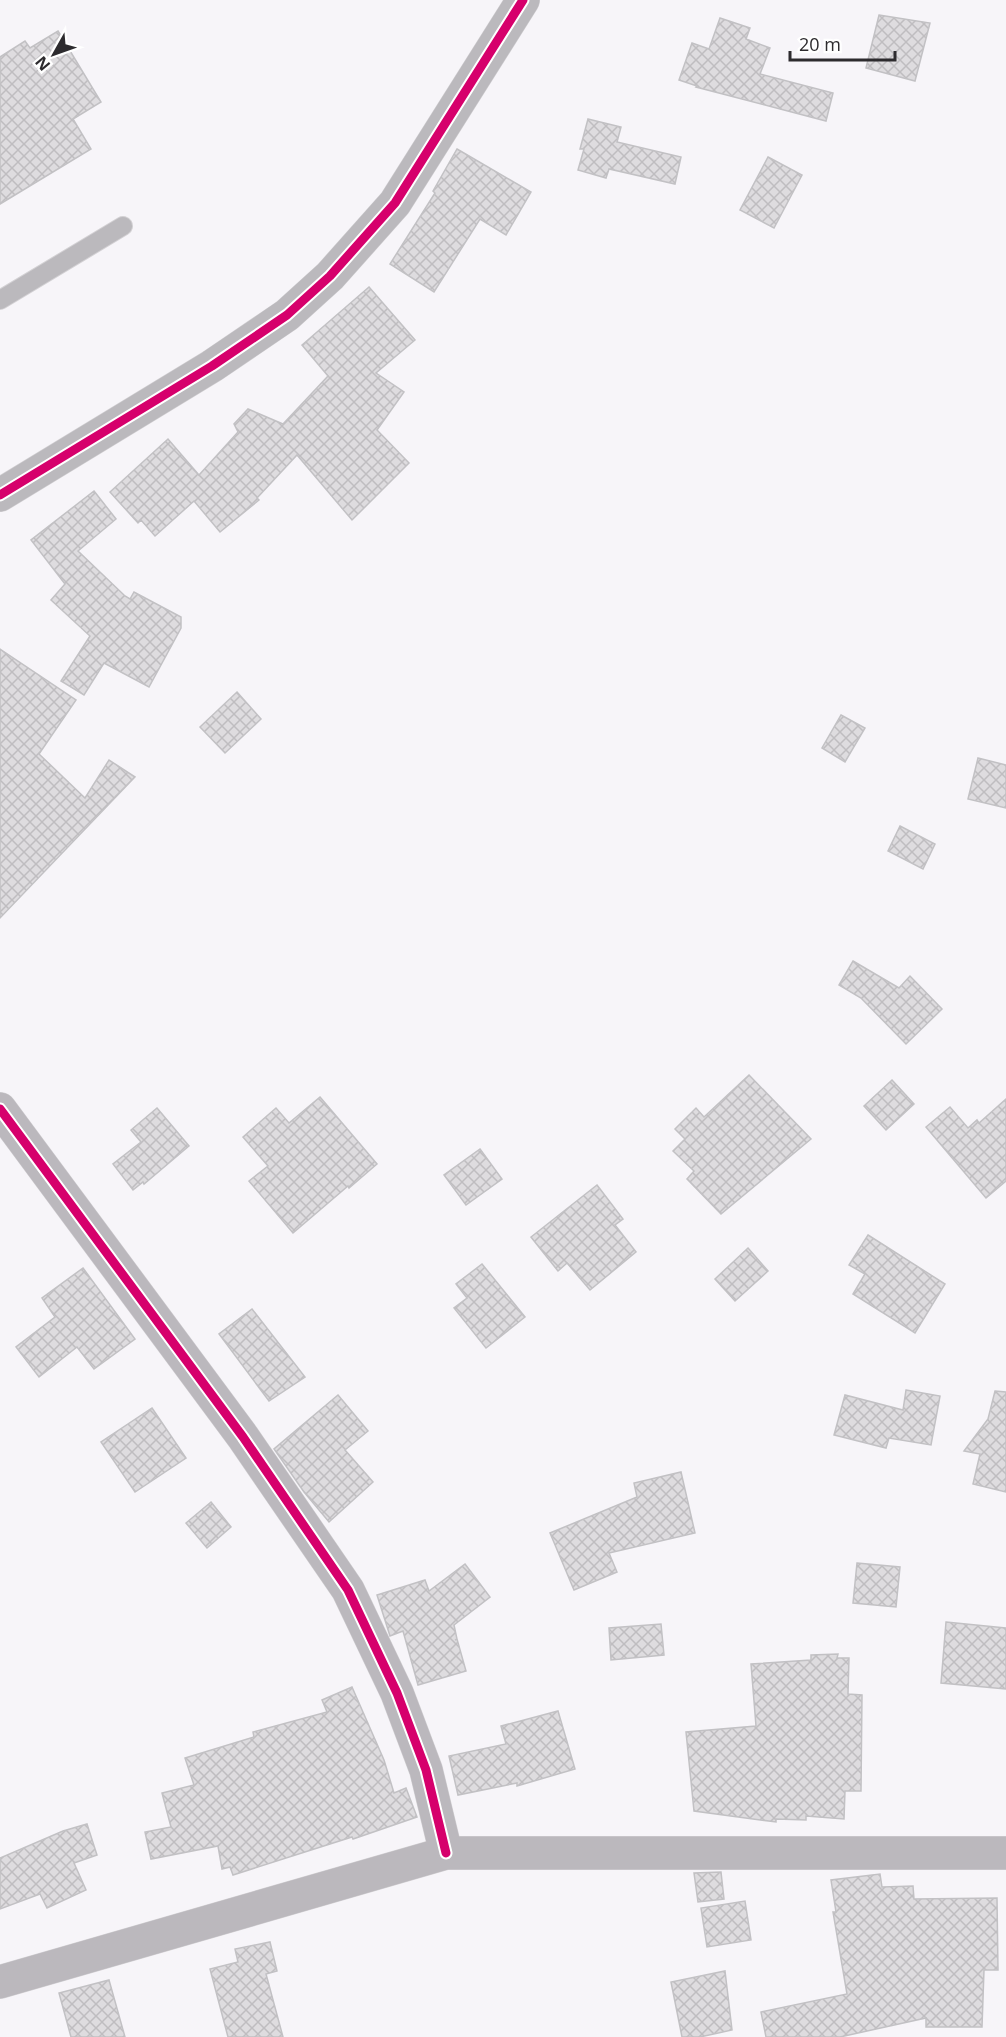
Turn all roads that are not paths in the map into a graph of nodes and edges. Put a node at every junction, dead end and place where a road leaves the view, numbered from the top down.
1 (524, 0) edge
2 (123, 226) dead end
3 (0, 300) edge
4 (0, 495) edge
5 (0, 1109) edge
6 (446, 1852) junction
7 (1006, 1853) edge
8 (0, 1982) edge

1 - 4 street
2 - 3 lane
5 - 6 main road
6 - 7 main road
6 - 8 main road

